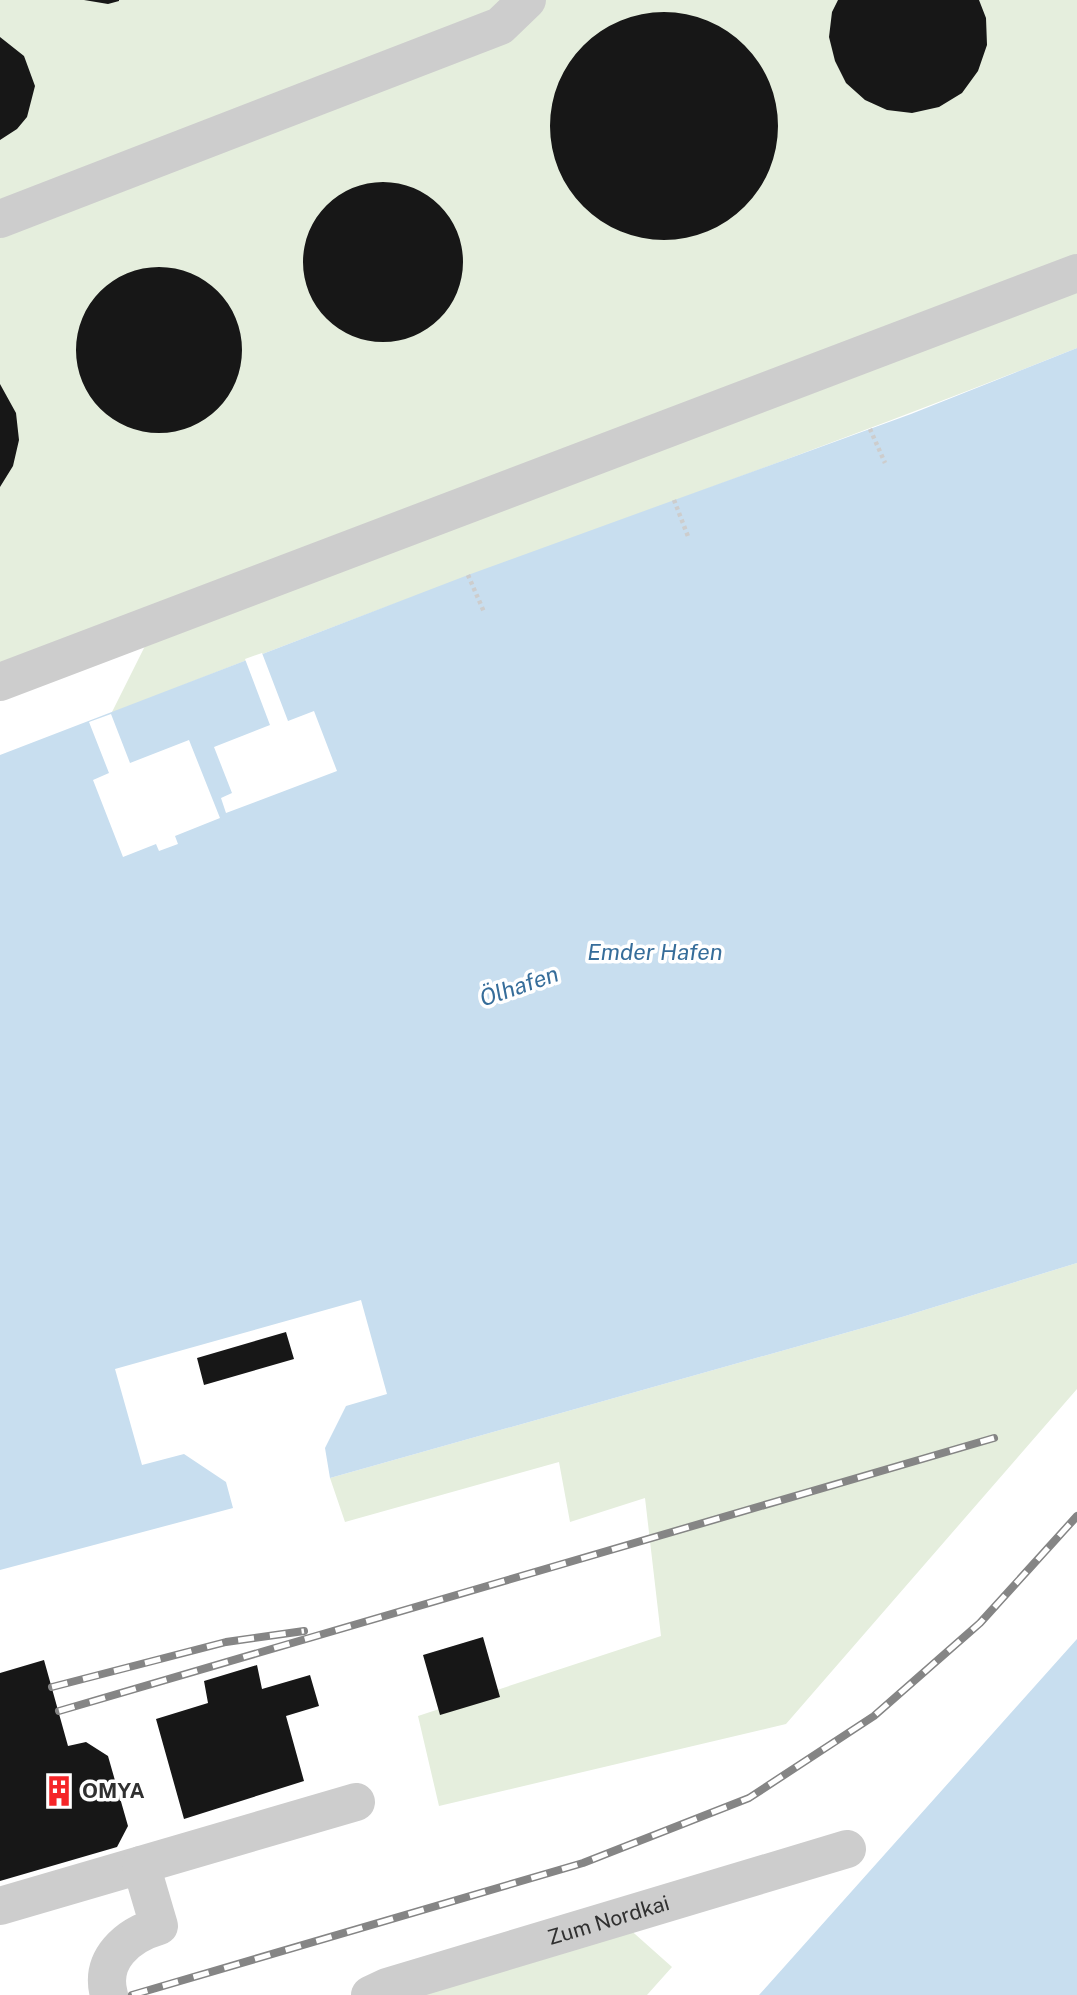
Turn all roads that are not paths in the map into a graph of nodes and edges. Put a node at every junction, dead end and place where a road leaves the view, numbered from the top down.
1 (527, 0) edge
2 (0, 219) edge
3 (1077, 273) edge
4 (0, 682) edge
5 (356, 1802) dead end
6 (847, 1849) dead end
7 (141, 1865) junction
8 (0, 1906) edge
9 (372, 1992) edge
10 (109, 1995) edge

1 - 2 lane
3 - 4 lane
5 - 7 lane
6 - 9 lane, Zum Nordkai
7 - 8 lane
7 - 10 lane

